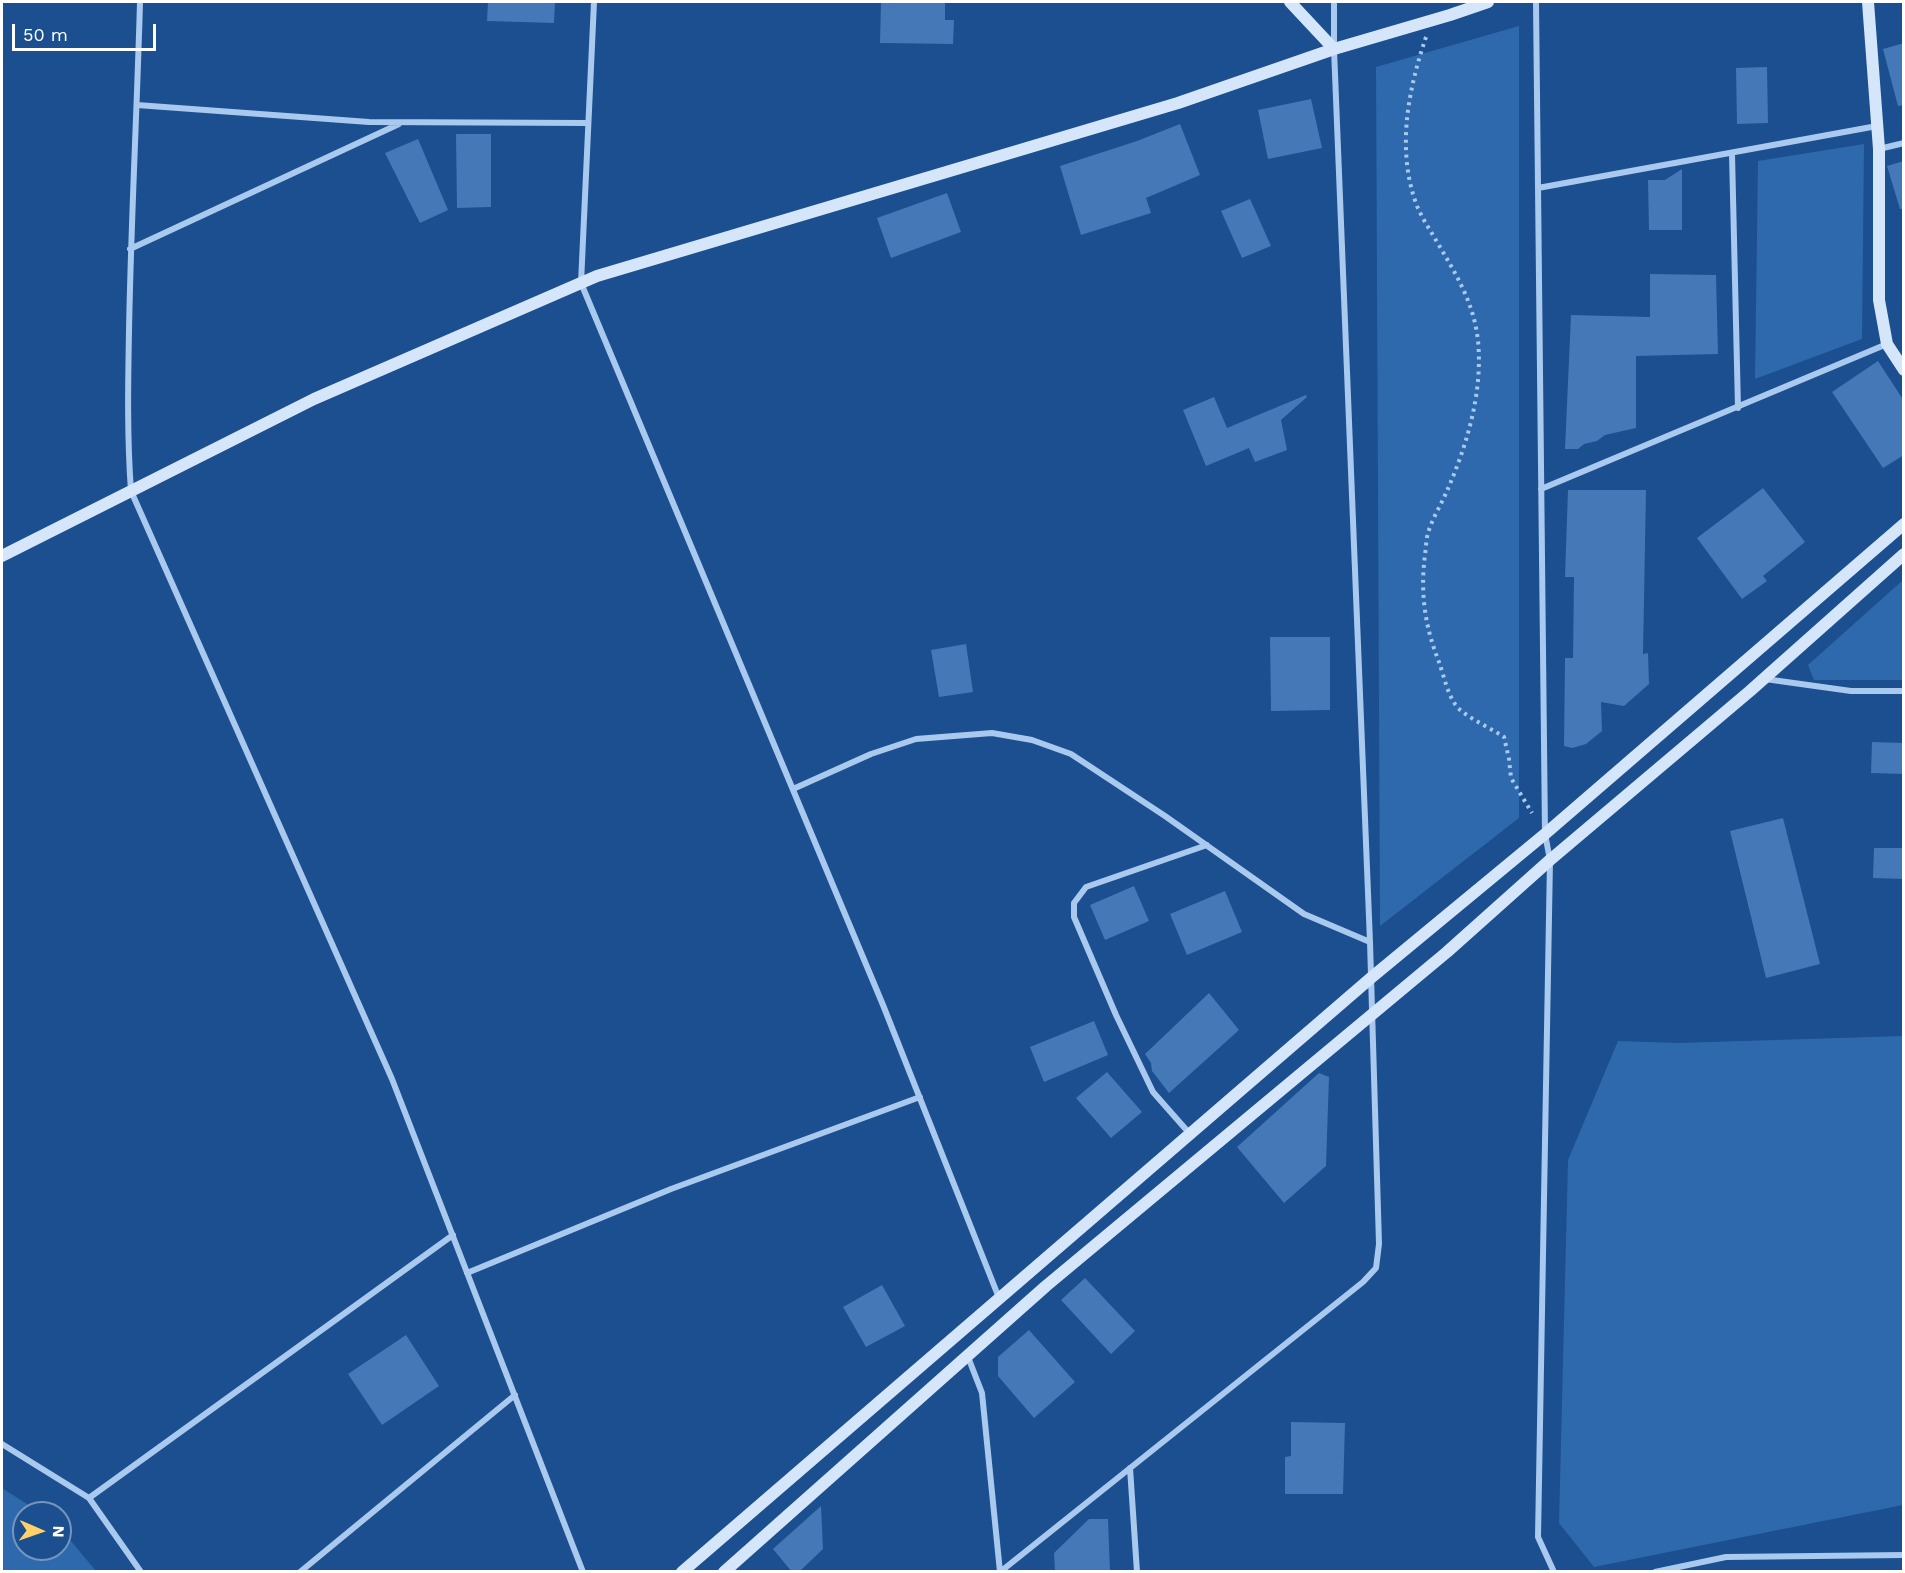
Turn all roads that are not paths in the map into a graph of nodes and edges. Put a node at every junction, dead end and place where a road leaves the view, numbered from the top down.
1 (140, 2) edge
2 (594, 2) edge
3 (1290, 2) edge
4 (1334, 2) edge
5 (1488, 2) edge
6 (1536, 2) edge
7 (1868, 2) edge
8 (1334, 49) junction
9 (138, 105) junction
10 (403, 122) junction
11 (588, 123) junction
12 (1877, 126) junction
13 (1904, 143) edge
14 (1879, 149) junction
15 (1732, 154) junction
16 (1538, 188) junction
17 (130, 249) junction
18 (581, 283) junction
19 (1887, 344) junction
20 (1904, 369) edge
21 (1738, 408) junction
22 (1541, 489) junction
23 (131, 491) junction
24 (1904, 524) edge
25 (1904, 554) edge
26 (2, 556) edge
27 (1764, 678) junction
28 (1904, 691) edge
29 (793, 789) junction
30 (1545, 834) junction
31 (1207, 845) junction
32 (1550, 860) junction
33 (1370, 942) junction
34 (1372, 977) junction
35 (1373, 1014) junction
36 (920, 1097) junction
37 (1190, 1134) junction
38 (453, 1235) junction
39 (467, 1273) junction
40 (1000, 1299) junction
41 (967, 1356) junction
42 (514, 1395) junction
43 (2, 1444) edge
44 (1130, 1468) junction
45 (89, 1498) junction
46 (1904, 1555) edge
47 (141, 1572) edge
48 (300, 1572) edge
49 (583, 1572) edge
50 (682, 1572) edge
51 (724, 1572) edge
52 (1000, 1572) edge
53 (1137, 1572) edge
54 (1554, 1572) edge
55 (1655, 1572) edge

1 - 9 street
2 - 11 street
3 - 8 street
4 - 8 street
5 - 8 street
6 - 16 street
7 - 12 street
8 - 18 street
8 - 33 street
9 - 10 street
9 - 17 street
10 - 11 street
10 - 17 street
11 - 18 street
12 - 14 street
12 - 15 street
13 - 14 street
14 - 19 street
15 - 16 street
15 - 21 street
16 - 22 street
17 - 23 street
18 - 23 street
18 - 29 street
19 - 20 street
19 - 21 street
21 - 22 street
22 - 30 street
23 - 26 street
23 - 38 street
24 - 30 street
25 - 27 street
27 - 28 street
27 - 32 street
29 - 31 street
29 - 36 street
30 - 32 street
30 - 34 street
31 - 33 street
31 - 37 street
32 - 35 street
32 - 54 street
33 - 34 street
34 - 35 street
34 - 37 street
35 - 41 street
35 - 44 street
36 - 39 street
36 - 40 street
37 - 40 street
38 - 39 street
38 - 45 street
39 - 42 street
40 - 50 street
41 - 51 street
41 - 52 street
42 - 48 street
42 - 49 street
43 - 45 street
44 - 52 street
44 - 53 street
45 - 47 street
46 - 55 street

